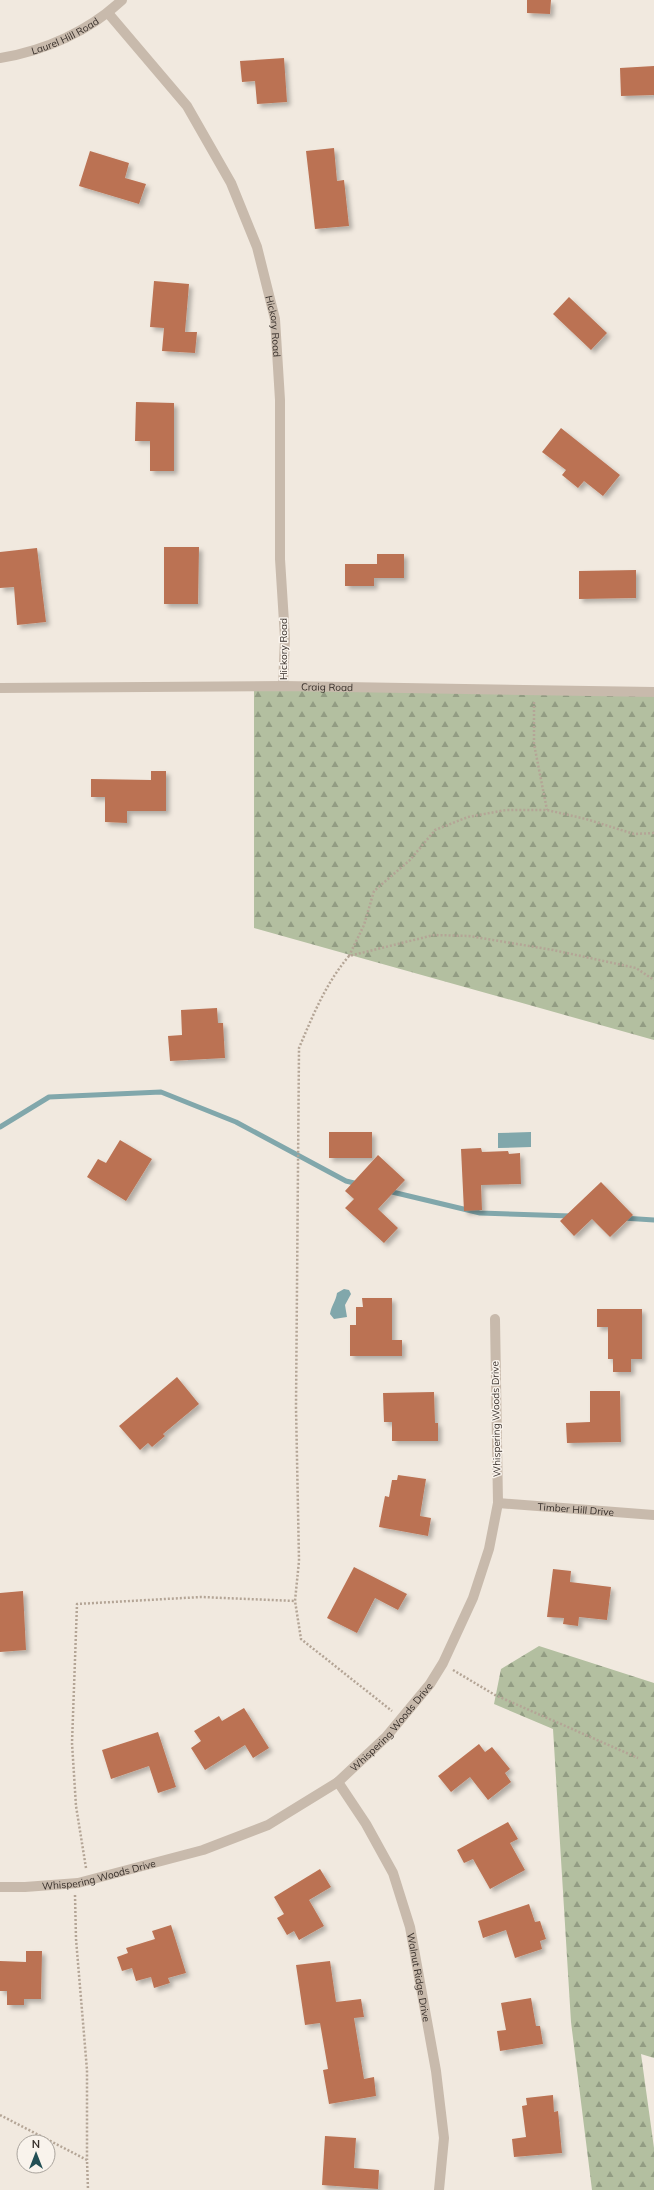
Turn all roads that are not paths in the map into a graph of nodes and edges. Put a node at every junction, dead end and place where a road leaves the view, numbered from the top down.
1 (122, 0) edge
2 (108, 13) junction
3 (0, 58) edge
4 (283, 686) junction
5 (0, 688) edge
6 (654, 692) edge
7 (495, 1319) dead end
8 (498, 1503) junction
9 (654, 1515) edge
10 (338, 1782) junction
11 (0, 1887) edge
12 (439, 2190) edge

1 - 2 street, Laurel Hill Road
2 - 3 street, Laurel Hill Road
2 - 4 street, Hickory Road
4 - 5 street, Craig Road
4 - 6 street, Craig Road
7 - 8 street, Whispering Woods Drive
8 - 9 street, Timber Hill Drive
8 - 10 street, Whispering Woods Drive
10 - 11 street, Whispering Woods Drive
10 - 12 street, Walnut Ridge Drive

